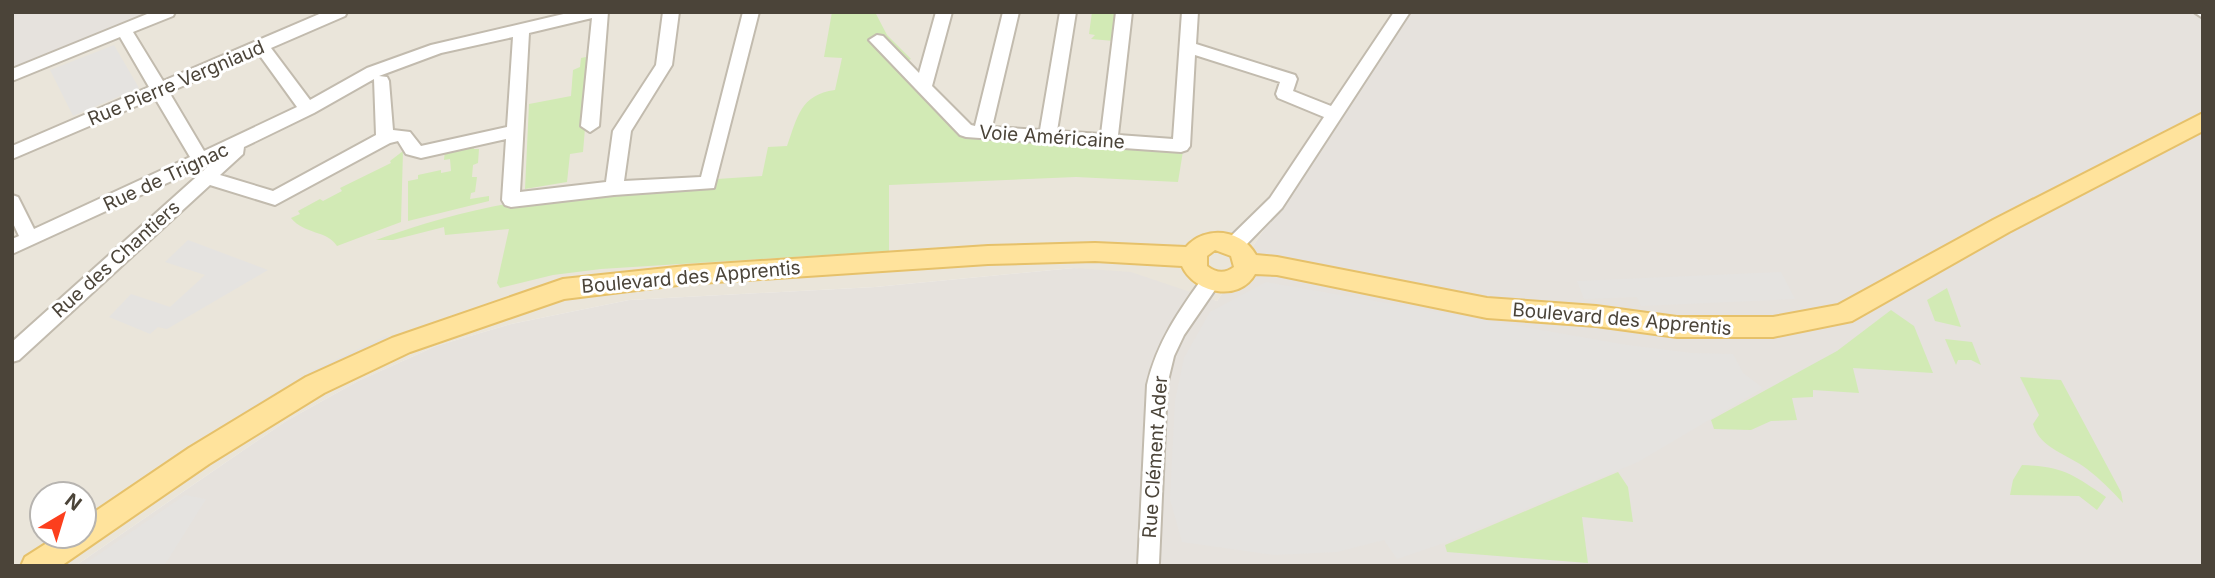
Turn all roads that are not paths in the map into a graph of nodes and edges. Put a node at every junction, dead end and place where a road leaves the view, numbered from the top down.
1 (167, 12) edge
2 (339, 12) edge
3 (595, 12) edge
4 (600, 12) edge
5 (671, 12) edge
6 (751, 12) edge
7 (944, 12) edge
8 (1011, 12) edge
9 (1068, 12) edge
10 (1124, 12) edge
11 (1190, 12) edge
12 (1402, 12) edge
13 (124, 30) junction
14 (521, 31) junction
15 (877, 40) dead end
16 (261, 46) junction
17 (1187, 47) junction
18 (12, 75) edge
19 (381, 80) junction
20 (923, 88) junction
21 (159, 89) junction
22 (313, 106) junction
23 (1334, 114) junction
24 (2203, 121) edge
25 (590, 126) dead end
26 (515, 131) junction
27 (982, 134) junction
28 (252, 137) joint
29 (1046, 137) junction
30 (385, 138) junction
31 (1109, 141) junction
32 (12, 153) edge
33 (204, 170) junction
34 (614, 188) junction
35 (12, 202) edge
36 (21, 243) edge
37 (1241, 254) junction
38 (1193, 257) junction
39 (1211, 281) junction
40 (12, 354) edge
41 (98, 526) edge
42 (61, 550) edge
43 (1148, 563) dead end
44 (35, 566) edge

1 - 13 street
2 - 16 street, Rue Pierre Vergniaud
3 - 14 street, Rue de Trignac
4 - 25 street
5 - 34 street
6 - 34 street
7 - 20 street
8 - 27 street
9 - 29 street
10 - 31 street
11 - 17 street
12 - 23 street
13 - 18 street
13 - 21 street
14 - 19 street, Rue de Trignac
14 - 22 street, Rue de Trignac
14 - 26 street
15 - 20 street, Voie Américaine
16 - 21 street, Rue Pierre Vergniaud
16 - 22 street
17 - 23 street
17 - 31 street, Voie Américaine
19 - 22 street, Rue de Trignac
19 - 30 street
20 - 27 street, Voie Américaine
21 - 32 street, Rue Pierre Vergniaud
21 - 33 street
22 - 28 street, Rue de Trignac
23 - 37 street
24 - 37 main road, Boulevard des Apprentis
26 - 30 street
26 - 34 street
27 - 29 street, Voie Américaine
28 - 33 street, Rue des Chantiers
29 - 31 street, Voie Américaine
30 - 33 street
33 - 36 street, Rue de Trignac
33 - 40 street, Rue des Chantiers
35 - 36 street
37 - 38 main road
37 - 39 main road
38 - 39 main road
38 - 41 main road, Boulevard des Apprentis
39 - 43 street, Rue Clément Ader
42 - 44 main road, Boulevard des Apprentis

